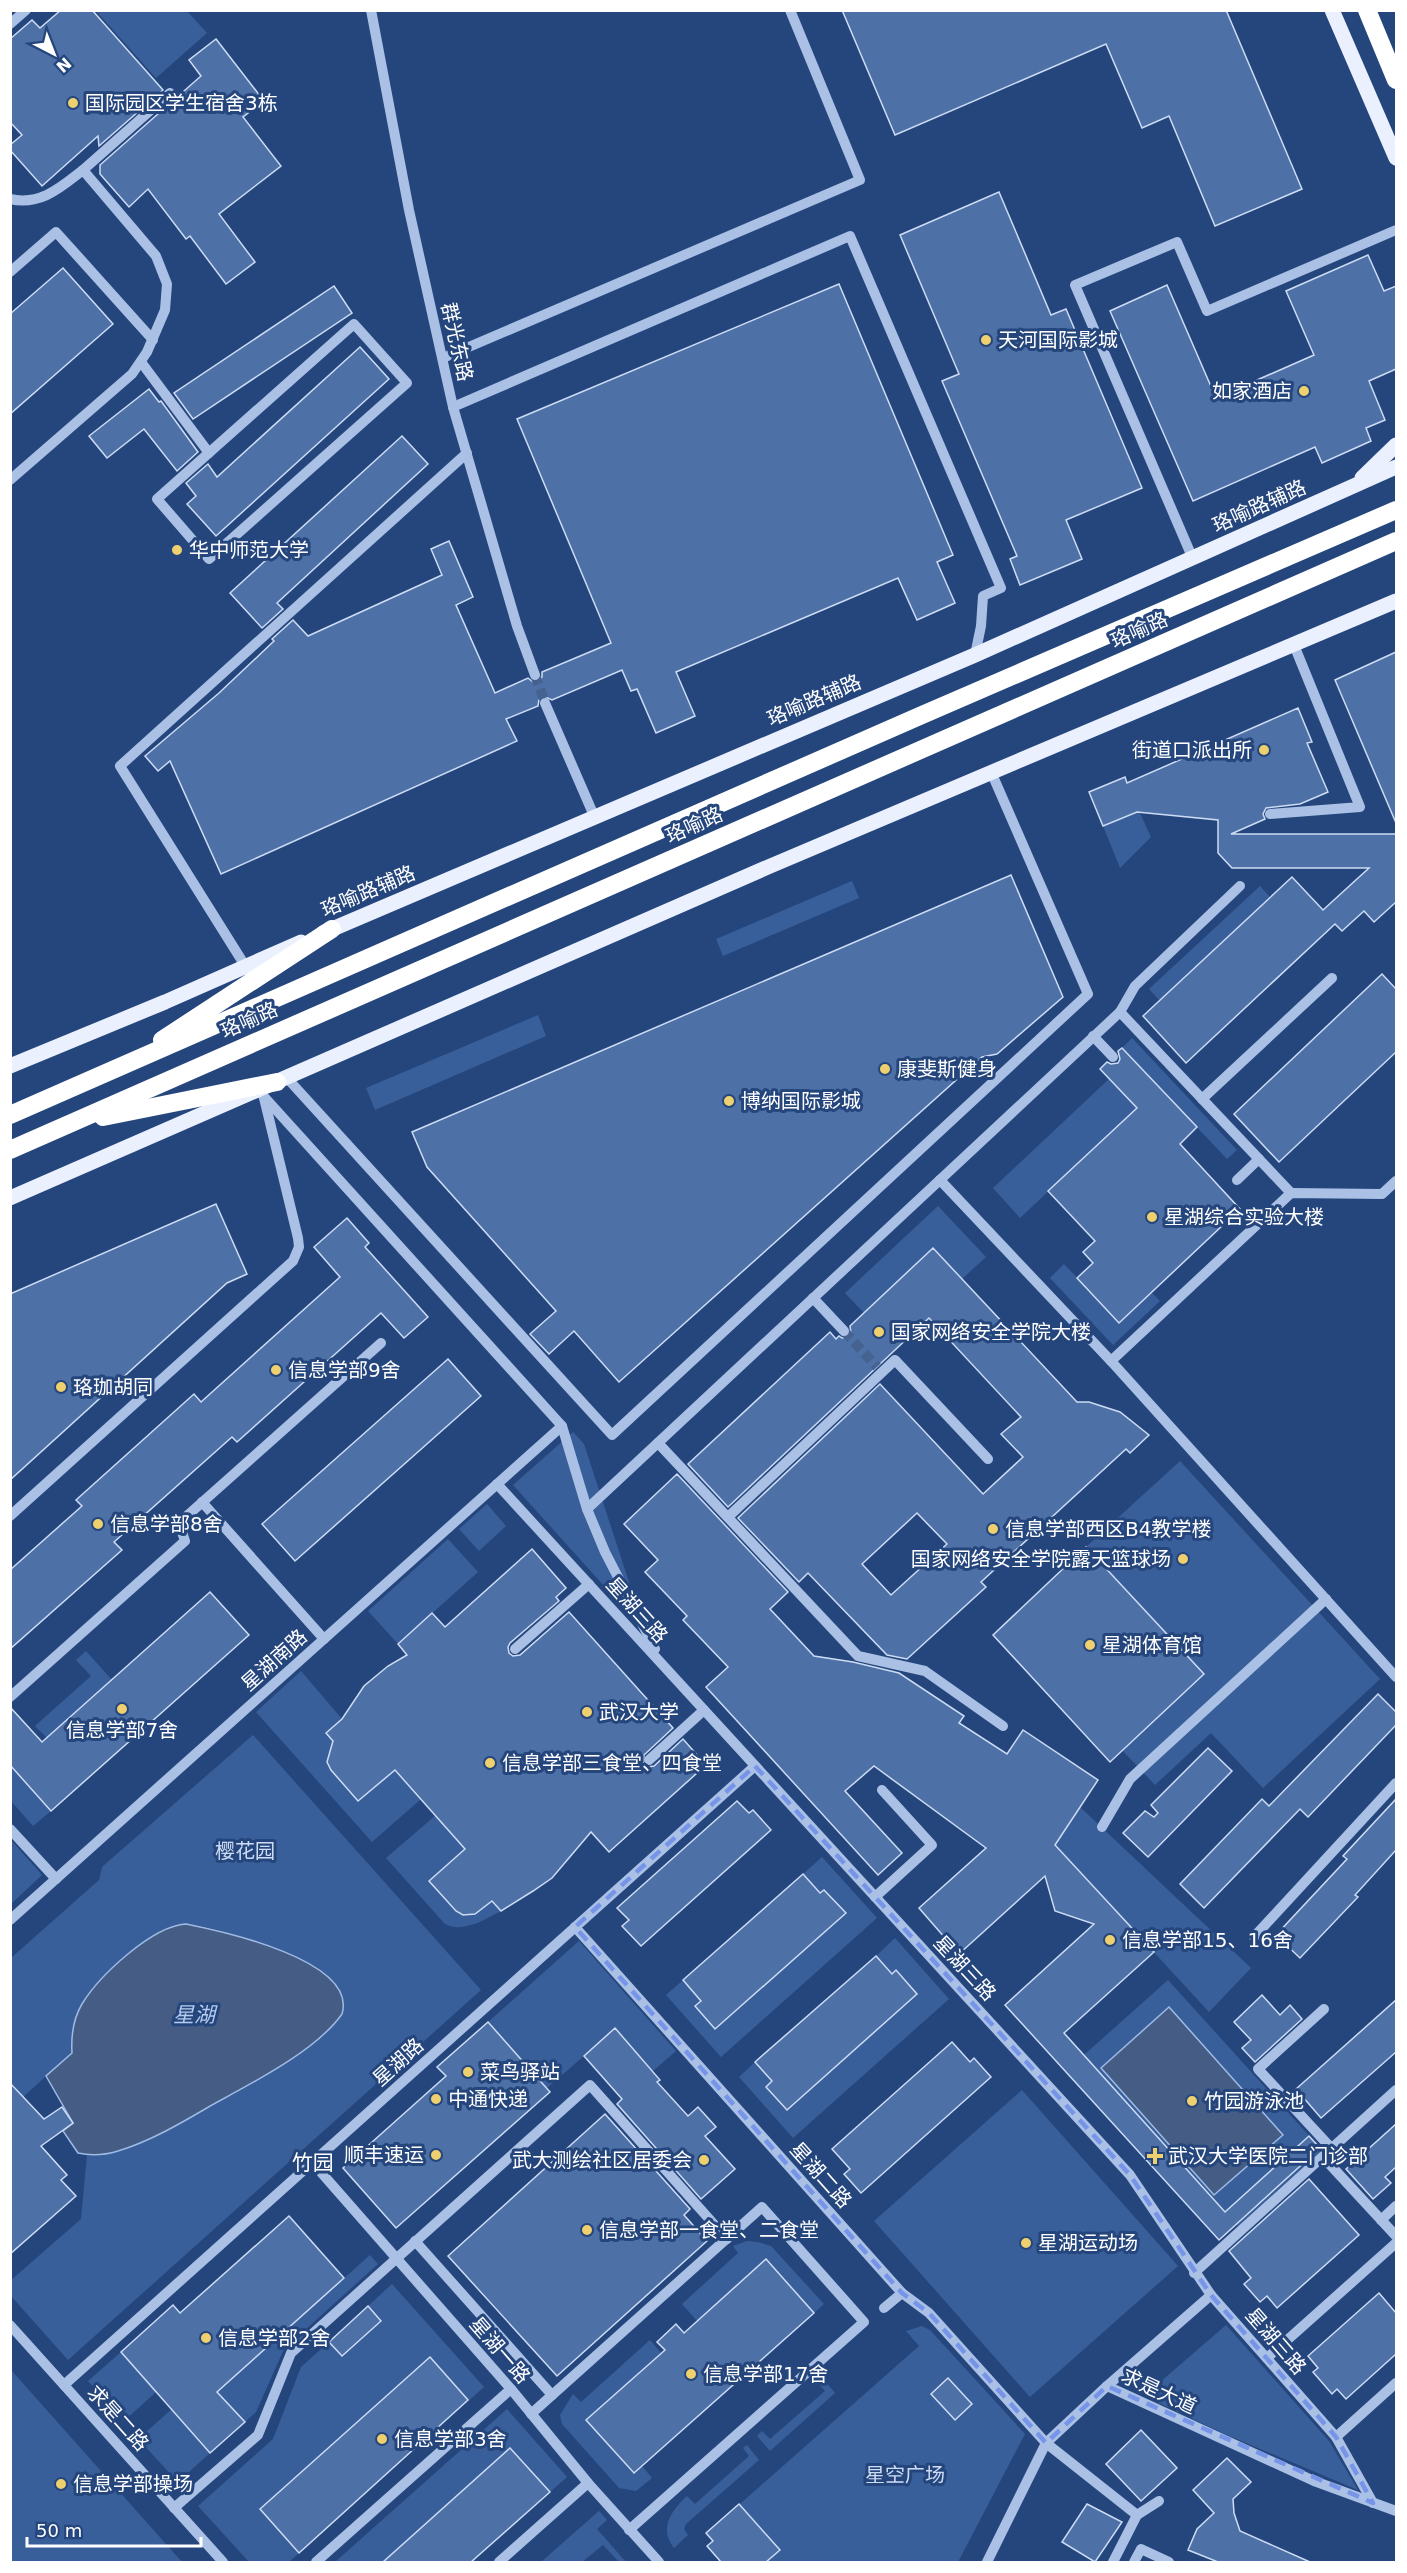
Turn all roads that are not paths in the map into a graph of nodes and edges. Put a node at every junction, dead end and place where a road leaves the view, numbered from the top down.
1 (26, 10) edge
2 (371, 10) edge
3 (790, 10) edge
4 (1332, 10) edge
5 (1367, 10) edge
6 (10, 24) edge
7 (1396, 80) edge
8 (170, 93) dead end
9 (1396, 158) edge
10 (83, 170) junction
11 (10, 199) edge
12 (1396, 230) edge
13 (10, 272) edge
14 (153, 340) junction
15 (443, 358) junction
16 (141, 362) junction
17 (453, 407) junction
18 (1396, 445) edge
19 (209, 453) junction
20 (467, 453) junction
21 (1396, 467) edge
22 (10, 480) edge
23 (1354, 486) junction
24 (1396, 510) edge
25 (1396, 542) edge
26 (1193, 559) junction
27 (1396, 601) edge
28 (1294, 645) junction
29 (975, 654) junction
30 (535, 675) tunnel mouth
31 (545, 702) tunnel mouth
32 (992, 774) junction
33 (1270, 814) dead end
34 (595, 818) junction
35 (1240, 886) dead end
36 (332, 929) joint
37 (250, 973) junction
38 (1332, 978) dead end
39 (1120, 1012) junction
40 (1093, 1036) junction
41 (1113, 1057) dead end
42 (10, 1066) edge
43 (118, 1069) junction
44 (282, 1080) junction
45 (261, 1093) junction
46 (1203, 1099) junction
47 (10, 1115) edge
48 (69, 1123) junction
49 (10, 1150) edge
50 (1259, 1160) junction
51 (940, 1180) junction
52 (1237, 1180) dead end
53 (1396, 1181) edge
54 (1291, 1193) junction
55 (10, 1198) edge
56 (813, 1298) junction
57 (844, 1331) tunnel mouth
58 (381, 1343) dead end
59 (1112, 1361) junction
60 (562, 1426) junction
61 (658, 1443) junction
62 (988, 1459) dead end
63 (497, 1484) junction
64 (202, 1502) junction
65 (587, 1509) junction
66 (10, 1516) edge
67 (728, 1517) junction
68 (589, 1584) junction
69 (1326, 1599) junction
70 (324, 1640) junction
71 (515, 1649) dead end
72 (668, 1670) junction
73 (1396, 1677) edge
74 (10, 1697) edge
75 (704, 1710) junction
76 (1003, 1726) dead end
77 (649, 1760) dead end
78 (755, 1766) junction
79 (1396, 1783) edge
80 (882, 1790) dead end
81 (1102, 1827) dead end
82 (10, 1829) edge
83 (56, 1880) junction
84 (875, 1897) junction
85 (10, 1920) edge
86 (575, 1927) junction
87 (1254, 1937) dead end
88 (1324, 2009) dead end
89 (1396, 2090) edge
90 (1332, 2149) junction
91 (1323, 2157) junction
92 (312, 2162) junction
93 (1396, 2206) edge
94 (1381, 2220) junction
95 (1396, 2236) edge
96 (727, 2239) junction
97 (415, 2241) junction
98 (1396, 2243) edge
99 (396, 2259) junction
100 (1194, 2272) junction
101 (902, 2293) junction
102 (1211, 2295) junction
103 (884, 2308) dead end
104 (10, 2325) edge
105 (1267, 2358) junction
106 (1396, 2384) edge
107 (64, 2385) junction
108 (1107, 2386) junction
109 (510, 2390) junction
110 (552, 2395) junction
111 (531, 2414) junction
112 (1336, 2437) junction
113 (1046, 2443) junction
114 (588, 2483) junction
115 (1159, 2501) dead end
116 (1373, 2503) junction
117 (174, 2508) junction
118 (1396, 2511) edge
119 (1137, 2515) junction
120 (629, 2530) junction
121 (223, 2562) edge
122 (316, 2562) edge
123 (499, 2562) edge
124 (658, 2562) edge
125 (987, 2562) edge
126 (1113, 2562) edge
127 (1134, 2562) edge
128 (1169, 2562) edge

1 - 6 street
2 - 15 street, 群光东路
3 - 15 street
4 - 9 main road
5 - 7 highway
8 - 10 street
10 - 11 street
10 - 14 street
12 - 26 street
13 - 14 street
14 - 16 street
15 - 17 street, 群光东路
16 - 19 street
16 - 22 street
17 - 20 street, 群光东路
17 - 29 street
18 - 23 main road
19 - 19 street
20 - 30 street, 群光东路
20 - 37 street
21 - 23 main road, 珞喻路辅路
23 - 26 main road, 珞喻路辅路
24 - 43 highway, 珞喻路
25 - 48 highway, 珞喻路
26 - 29 main road, 珞喻路辅路
27 - 28 main road
28 - 32 main road
28 - 33 street
29 - 34 main road, 珞喻路辅路
31 - 34 street
32 - 44 main road
32 - 44 street
34 - 36 main road, 珞喻路辅路
35 - 39 street
36 - 37 highway
37 - 42 main road
37 - 43 highway
38 - 46 street
39 - 40 street
39 - 46 street
40 - 41 street
40 - 51 street
43 - 47 highway, 珞喻路
44 - 45 main road
44 - 48 highway
45 - 55 main road
45 - 60 street
45 - 66 street
46 - 50 street
48 - 49 highway, 珞喻路
50 - 52 street
50 - 54 street
51 - 56 street
51 - 59 street
53 - 54 street
54 - 59 street
56 - 57 street
56 - 61 street
58 - 64 street
59 - 69 street
60 - 63 street, 星湖南路
60 - 65 street
61 - 65 street
61 - 67 street
62 - 67 street
63 - 68 street, 星湖三路
63 - 70 street, 星湖南路
64 - 70 street
64 - 74 street
65 - 72 street
67 - 76 street
68 - 71 street
68 - 72 street, 星湖三路
69 - 73 street
69 - 81 street
70 - 83 street, 星湖南路
72 - 75 street, 星湖三路
75 - 77 street
75 - 78 street, 星湖三路
78 - 84 street, 星湖三路
78 - 86 street, 星湖路
79 - 87 street
80 - 84 street
82 - 83 street
83 - 85 street, 星湖南路
84 - 100 street, 星湖三路
86 - 92 street, 星湖路
86 - 101 street, 星湖二路
88 - 90 street
89 - 90 street
90 - 91 street
91 - 94 street
91 - 100 street
92 - 99 street, 星湖一路
92 - 107 street, 星湖路
93 - 94 street
94 - 95 street
96 - 97 street
96 - 110 street
96 - 120 street
97 - 99 street
97 - 110 street
98 - 105 street
99 - 109 street, 星湖一路
99 - 117 street
100 - 102 street, 星湖三路
101 - 103 street
101 - 113 street, 星湖二路
102 - 105 street, 星湖三路
102 - 108 street
104 - 107 street, 求是二路
105 - 112 street, 星湖三路
106 - 112 street
107 - 117 street, 求是二路
108 - 113 street, 求是大道
108 - 116 street, 求是大道
109 - 111 street, 星湖一路
109 - 122 street
110 - 111 street
111 - 114 street, 星湖一路
112 - 116 street, 星湖三路
113 - 119 street, 星湖二路
113 - 125 street, 求是大道
114 - 120 street, 星湖一路
114 - 123 street
115 - 119 street
116 - 118 street, 求是大道
117 - 121 street, 求是二路
119 - 126 street
120 - 124 street, 星湖一路
127 - 128 street

